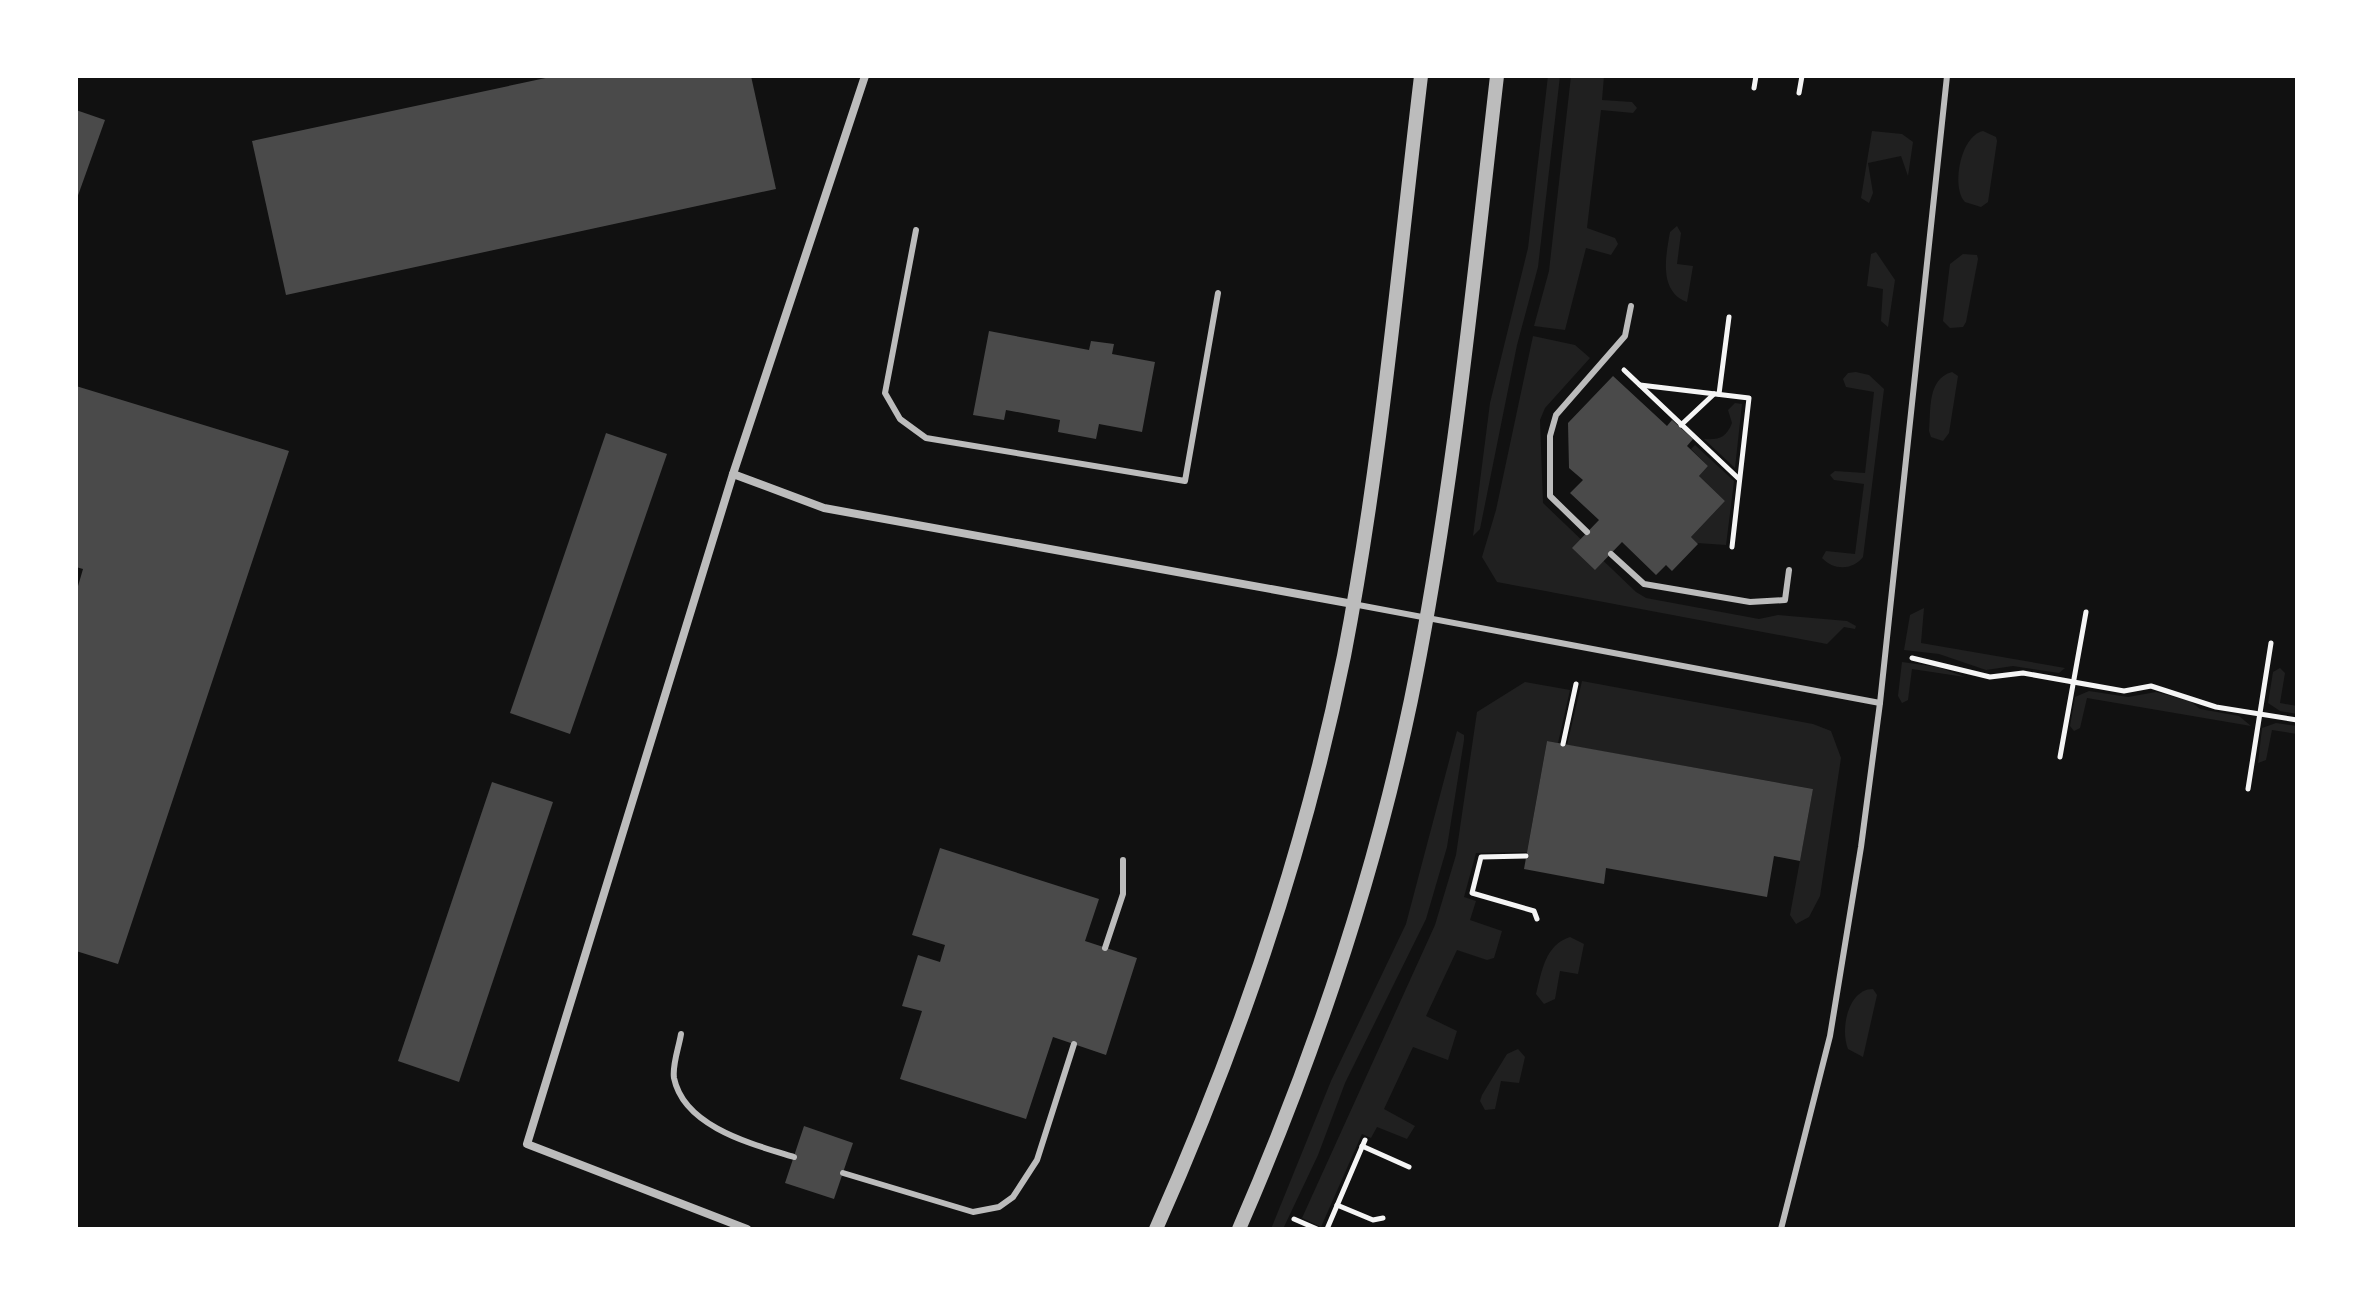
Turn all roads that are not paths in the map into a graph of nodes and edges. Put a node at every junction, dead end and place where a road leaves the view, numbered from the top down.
1 (865, 76) edge
2 (1421, 76) edge
3 (1497, 76) edge
4 (1947, 76) edge
5 (916, 230) dead end
6 (1218, 293) dead end
7 (1631, 306) dead end
8 (733, 474) junction
9 (1587, 532) dead end
10 (1611, 554) dead end
11 (1789, 570) dead end
12 (1353, 604) junction
13 (1425, 618) junction
14 (1880, 703) junction
15 (1123, 860) dead end
16 (1105, 948) dead end
17 (681, 1034) dead end
18 (1074, 1044) dead end
19 (794, 1157) dead end
20 (843, 1173) dead end
21 (747, 1229) edge
22 (1156, 1229) edge
23 (1239, 1229) edge
24 (1781, 1229) edge

1 - 8 street
2 - 12 street
3 - 13 street
4 - 14 lane
5 - 6 lane
7 - 9 lane
8 - 12 street
8 - 21 street
10 - 11 lane
12 - 13 lane
12 - 22 street
13 - 14 lane
13 - 23 street
14 - 24 lane
15 - 16 lane
17 - 19 lane
18 - 20 lane

